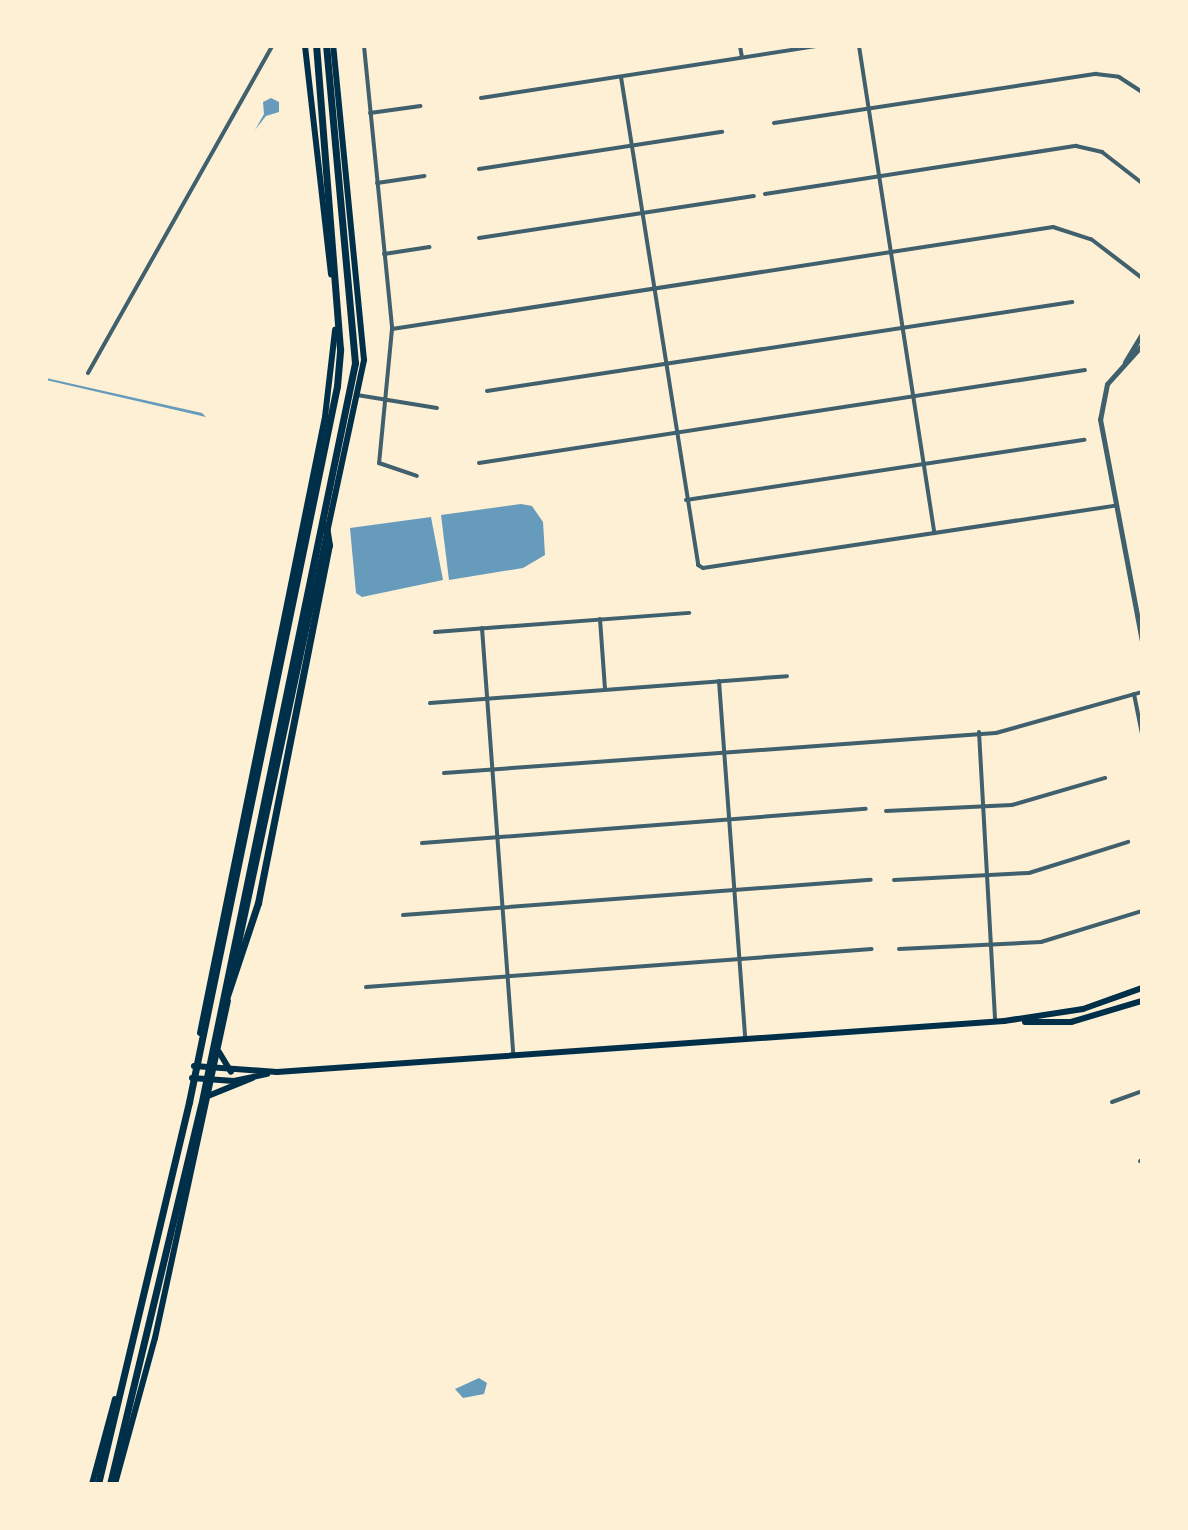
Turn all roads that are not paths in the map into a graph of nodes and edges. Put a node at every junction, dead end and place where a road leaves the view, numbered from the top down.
1 (272, 46) edge
2 (305, 46) edge
3 (316, 46) edge
4 (326, 46) edge
5 (333, 46) edge
6 (364, 46) edge
7 (740, 46) edge
8 (816, 46) edge
9 (859, 46) edge
10 (742, 57) junction
11 (621, 77) junction
12 (1142, 92) edge
13 (481, 98) dead end
14 (421, 106) dead end
15 (868, 109) junction
16 (370, 113) junction
17 (774, 123) dead end
18 (722, 132) dead end
19 (632, 145) junction
20 (479, 169) dead end
21 (424, 176) dead end
22 (879, 176) junction
23 (377, 183) junction
24 (1142, 183) edge
25 (765, 194) dead end
26 (754, 196) dead end
27 (642, 213) junction
28 (479, 238) dead end
29 (429, 247) dead end
30 (890, 252) junction
31 (384, 254) junction
32 (1142, 278) edge
33 (654, 288) junction
34 (1072, 302) dead end
35 (903, 328) junction
36 (392, 329) junction
37 (1142, 334) edge
38 (1142, 345) edge
39 (1124, 363) junction
40 (665, 364) junction
41 (1085, 370) dead end
42 (88, 373) dead end
43 (330, 391) junction
44 (487, 391) dead end
45 (356, 395) junction
46 (913, 396) junction
47 (388, 399) junction
48 (437, 408) dead end
49 (676, 431) junction
50 (1085, 440) dead end
51 (479, 463) dead end
52 (923, 464) junction
53 (417, 476) dead end
54 (686, 500) junction
55 (1115, 506) junction
56 (326, 525) junction
57 (934, 533) junction
58 (689, 613) dead end
59 (1139, 614) edge
60 (600, 619) junction
61 (482, 628) junction
62 (435, 632) dead end
63 (1141, 632) edge
64 (1142, 642) edge
65 (787, 676) dead end
66 (719, 681) junction
67 (605, 689) junction
68 (1142, 692) edge
69 (1134, 694) junction
70 (487, 698) junction
71 (430, 703) dead end
72 (979, 732) junction
73 (1142, 734) edge
74 (724, 751) junction
75 (492, 769) junction
76 (444, 773) dead end
77 (1105, 778) dead end
78 (984, 806) junction
79 (866, 809) dead end
80 (886, 811) dead end
81 (729, 820) junction
82 (497, 837) junction
83 (1128, 842) dead end
84 (422, 843) dead end
85 (988, 874) junction
86 (871, 880) dead end
87 (894, 880) dead end
88 (735, 890) junction
89 (502, 908) junction
90 (1142, 911) edge
91 (403, 915) dead end
92 (993, 944) junction
93 (872, 949) dead end
94 (899, 949) dead end
95 (740, 959) junction
96 (507, 976) junction
97 (366, 987) dead end
98 (1142, 988) edge
99 (1142, 1001) edge
100 (221, 1011) junction
101 (1004, 1021) junction
102 (995, 1022) junction
103 (745, 1036) junction
104 (218, 1049) junction
105 (513, 1053) junction
106 (194, 1066) junction
107 (214, 1070) junction
108 (231, 1072) junction
109 (277, 1072) junction
110 (192, 1078) junction
111 (252, 1078) junction
112 (212, 1081) junction
113 (1142, 1091) edge
114 (208, 1096) junction
115 (1112, 1102) dead end
116 (92, 1484) edge
117 (98, 1484) edge
118 (113, 1484) edge

1 - 42 street
2 - 43 main road
3 - 117 highway
4 - 100 highway
5 - 45 main road
6 - 16 street
7 - 10 street
8 - 10 street
9 - 15 street
10 - 11 street
11 - 13 street
11 - 19 street
12 - 15 street
14 - 16 street
15 - 17 street
15 - 22 street
16 - 23 street
18 - 19 street
19 - 20 street
19 - 27 street
21 - 23 street
22 - 24 street
22 - 25 street
22 - 30 street
23 - 31 street
26 - 27 street
27 - 28 street
27 - 33 street
29 - 31 street
30 - 32 street
30 - 33 street
30 - 35 street
31 - 36 street
33 - 36 street
33 - 40 street
34 - 35 street
35 - 40 street
35 - 46 street
36 - 47 street
37 - 39 street
38 - 39 street
39 - 55 street
40 - 44 street
40 - 49 street
41 - 46 street
43 - 45 street
43 - 106 main road
45 - 47 street
45 - 56 main road
46 - 49 street
46 - 52 street
47 - 48 street
47 - 53 street
49 - 51 street
49 - 54 street
50 - 52 street
52 - 54 street
52 - 57 street
54 - 57 street
55 - 57 street
55 - 59 street
56 - 100 highway
56 - 104 main road
58 - 60 street
59 - 63 street
60 - 61 street
60 - 67 street
61 - 62 street
61 - 70 street
63 - 64 street
65 - 66 street
66 - 67 street
66 - 74 street
67 - 70 street
68 - 69 street
69 - 72 street
69 - 73 street
70 - 71 street
70 - 75 street
72 - 74 street
72 - 78 street
74 - 75 street
74 - 81 street
75 - 76 street
75 - 82 street
77 - 78 street
78 - 80 street
78 - 85 street
79 - 81 street
81 - 82 street
81 - 88 street
82 - 84 street
82 - 89 street
83 - 85 street
85 - 87 street
85 - 92 street
86 - 88 street
88 - 89 street
88 - 95 street
89 - 91 street
89 - 96 street
90 - 92 street
92 - 94 street
92 - 102 street
93 - 95 street
95 - 96 street
95 - 103 street
96 - 97 street
96 - 105 street
98 - 101 main road
99 - 101 main road
100 - 118 highway
101 - 102 main road
102 - 103 main road
103 - 105 main road
104 - 107 main road
104 - 108 main road
105 - 109 main road
106 - 107 main road
106 - 110 main road
107 - 108 main road
107 - 112 main road
108 - 109 main road
109 - 111 main road
110 - 112 main road
110 - 116 main road
111 - 112 main road
111 - 114 main road
112 - 114 main road
113 - 115 street
114 - 118 main road

